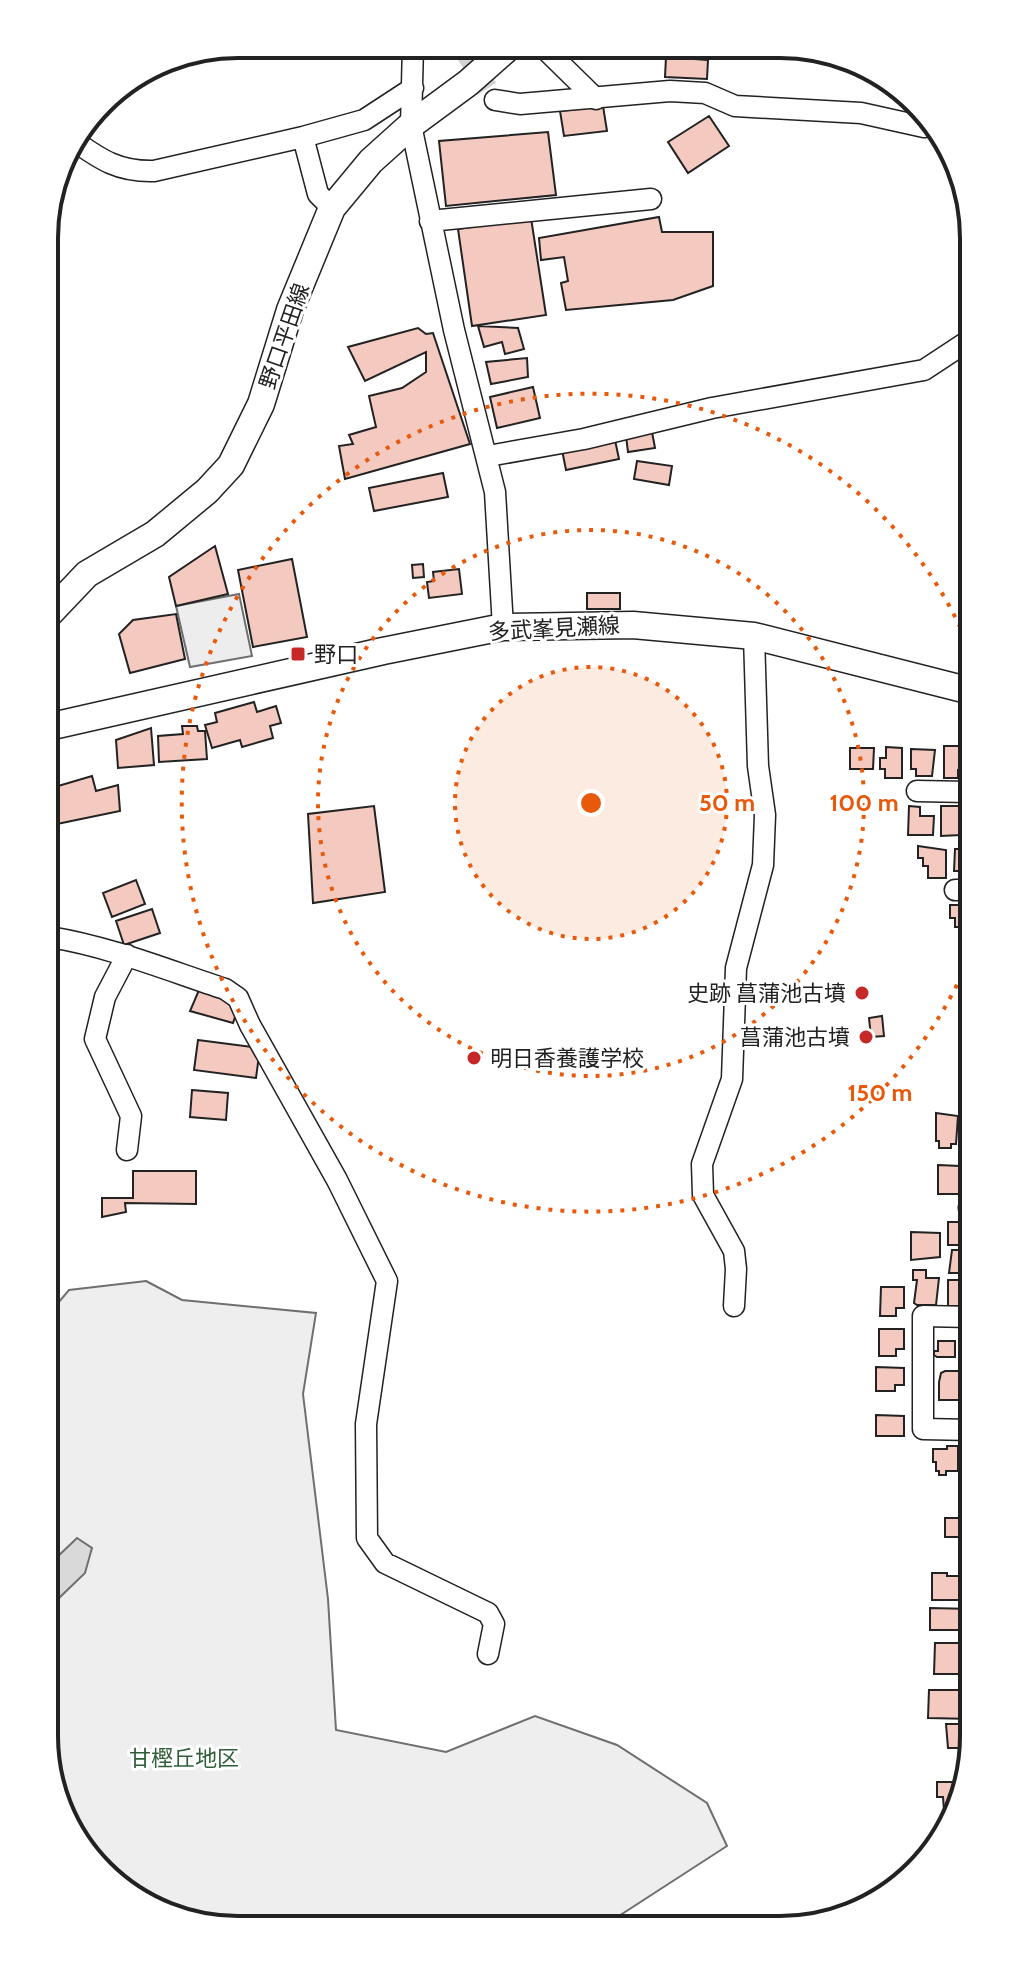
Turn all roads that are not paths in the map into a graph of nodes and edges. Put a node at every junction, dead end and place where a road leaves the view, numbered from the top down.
1 (413, 58) edge
2 (496, 58) edge
3 (554, 58) edge
4 (413, 88) junction
5 (596, 99) junction
6 (495, 100) dead end
7 (411, 125) junction
8 (921, 126) edge
9 (303, 137) junction
10 (83, 147) edge
11 (651, 199) dead end
12 (332, 208) junction
13 (430, 221) junction
14 (960, 346) edge
15 (488, 456) junction
16 (58, 604) edge
17 (503, 627) junction
18 (754, 636) junction
19 (960, 688) edge
20 (58, 725) edge
21 (917, 791) dead end
22 (960, 792) edge
23 (58, 938) edge
24 (127, 955) junction
25 (127, 1150) dead end
26 (734, 1306) dead end
27 (960, 1317) edge
28 (960, 1430) edge
29 (488, 1654) dead end

1 - 4 street
2 - 7 main road, 野口平田線
3 - 5 street
4 - 7 street
4 - 9 street
5 - 6 street
5 - 8 street
7 - 12 main road, 野口平田線
7 - 13 street
9 - 10 street
9 - 12 street
11 - 13 street
12 - 16 main road, 野口平田線
13 - 15 street
14 - 15 street
15 - 17 street
17 - 18 main road, 多武峯見瀬線
17 - 20 main road, 多武峯見瀬線
18 - 19 main road, 多武峯見瀬線
18 - 26 street
21 - 22 street
23 - 24 street
24 - 25 street
24 - 29 street
27 - 28 street

